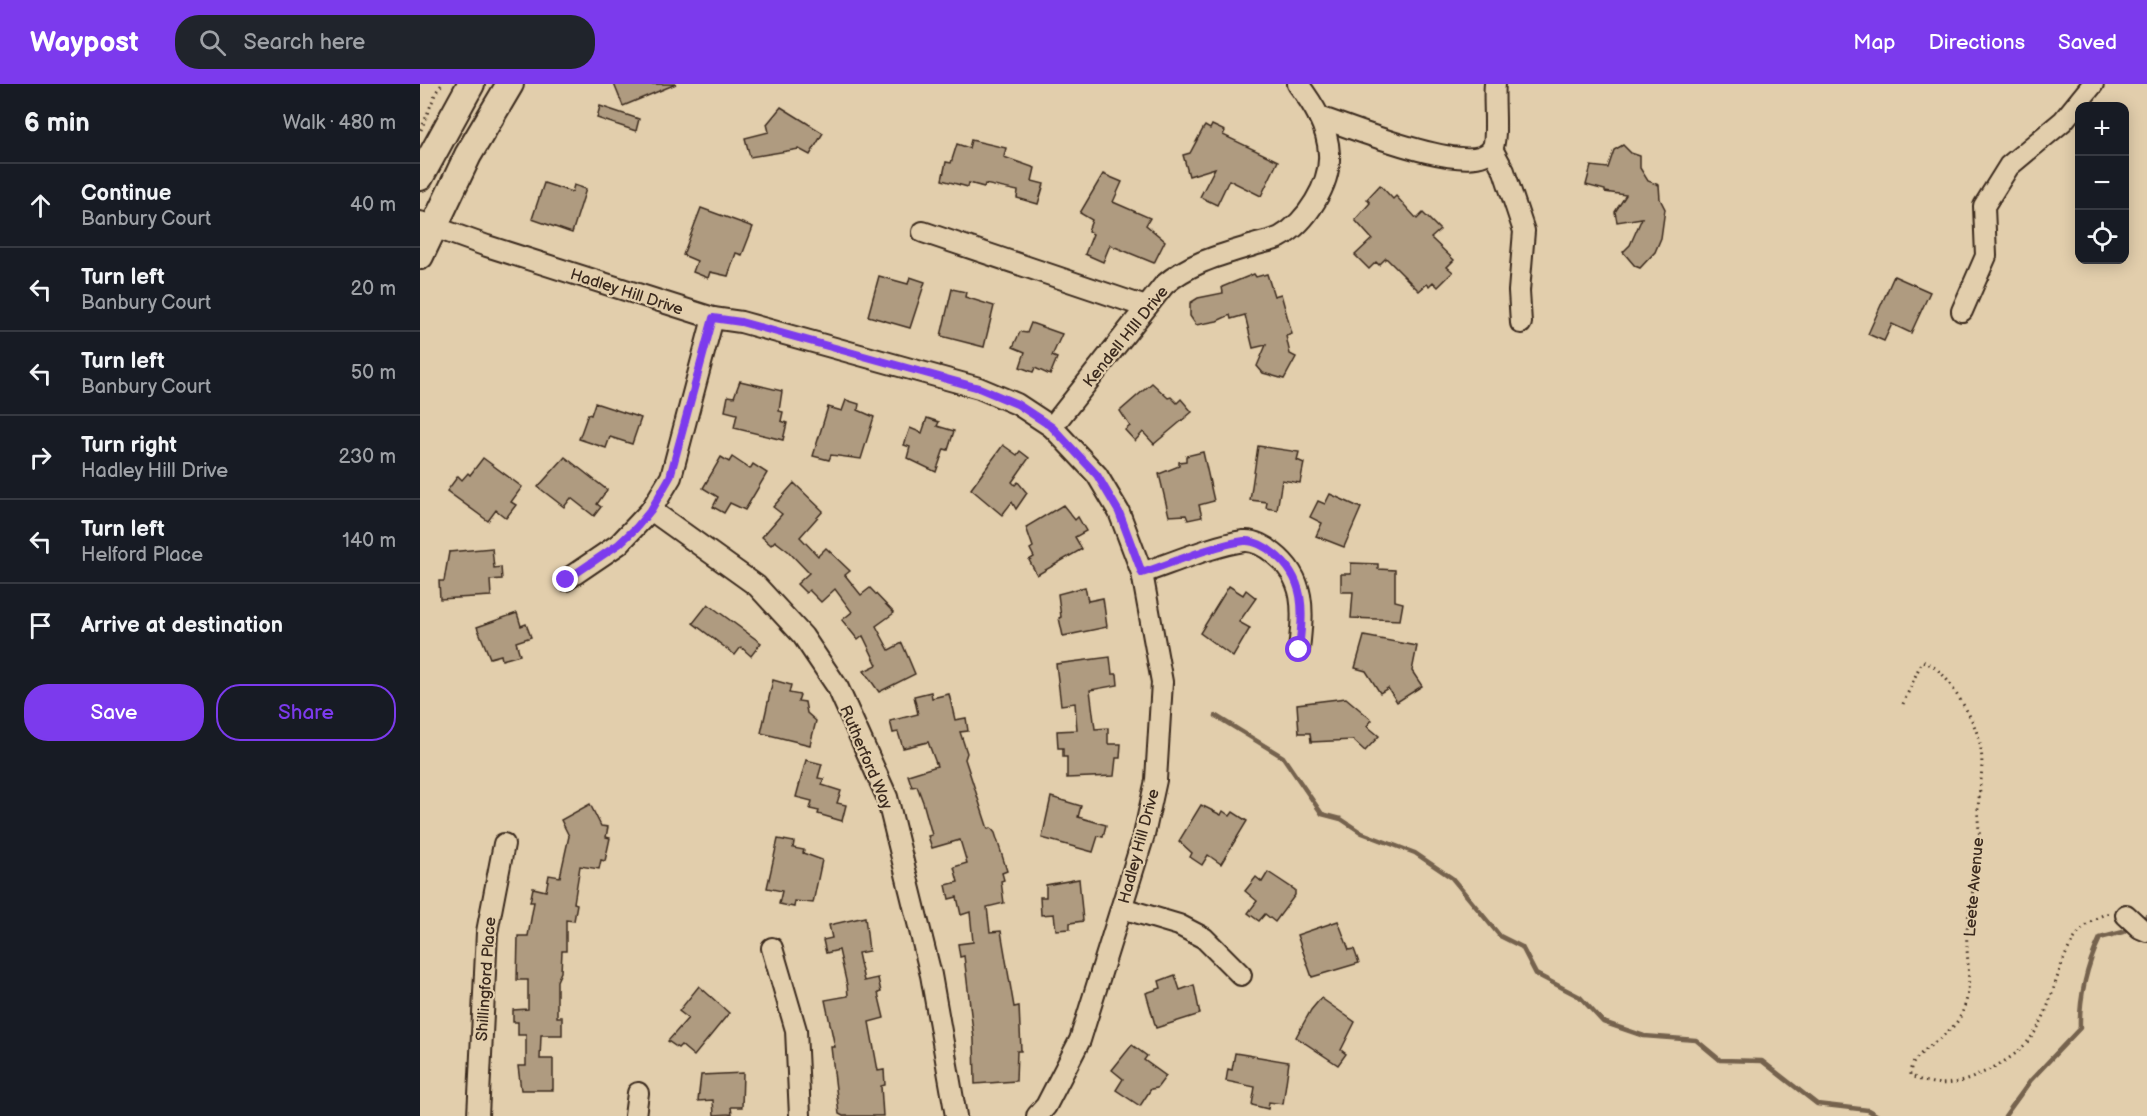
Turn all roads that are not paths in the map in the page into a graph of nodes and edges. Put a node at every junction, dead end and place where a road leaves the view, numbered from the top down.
1 (471, 84) edge
2 (510, 84) edge
3 (1298, 84) edge
4 (1494, 84) edge
5 (2093, 84) edge
6 (1319, 117) junction
7 (1491, 149) junction
8 (420, 177) edge
9 (426, 225) edge
10 (923, 232) dead end
11 (420, 256) edge
12 (1146, 307) junction
13 (1962, 311) dead end
14 (713, 318) junction
15 (1521, 323) dead end
16 (1052, 427) junction
17 (651, 510) junction
18 (1142, 573) junction
19 (566, 580) dead end
20 (1299, 650) dead end
21 (504, 844) dead end
22 (1122, 908) junction
23 (772, 948) dead end
24 (1241, 975) dead end
25 (638, 1093) dead end
26 (478, 1116) edge
27 (635, 1116) edge
28 (800, 1116) edge
29 (956, 1116) edge
30 (1037, 1116) edge

1 - 8 main road
2 - 9 main road
3 - 6 street, Kendell HIll Drive
4 - 7 street
5 - 13 street
6 - 7 street
6 - 12 street, Kendell HIll Drive
7 - 15 street
9 - 11 main road
9 - 14 street, Hadley Hill Drive
10 - 12 street
12 - 16 street, Kendell HIll Drive
14 - 16 street, Hadley Hill Drive
14 - 17 street
16 - 18 street, Hadley Hill Drive
17 - 19 street
17 - 29 street, Rutherford Way
18 - 20 street
18 - 22 street, Hadley Hill Drive
21 - 26 street, Shillingford Place
22 - 24 street
22 - 30 street, Hadley Hill Drive
23 - 28 street
25 - 27 street

